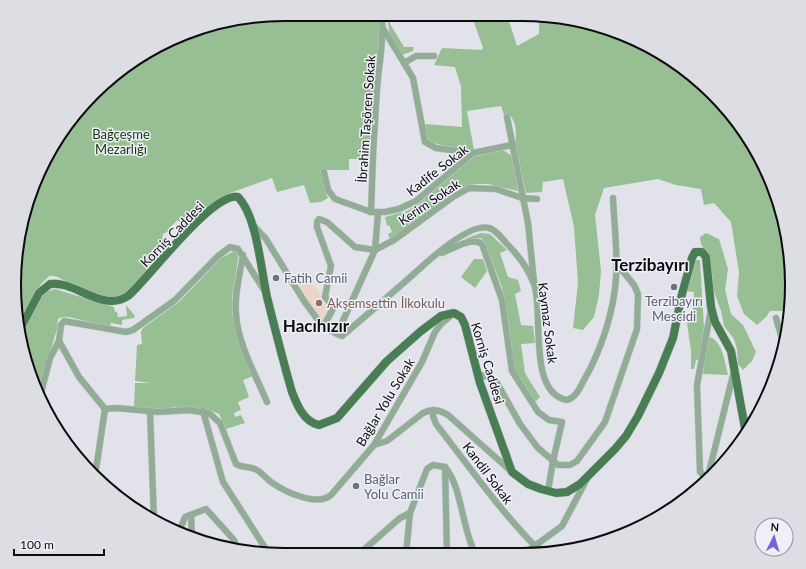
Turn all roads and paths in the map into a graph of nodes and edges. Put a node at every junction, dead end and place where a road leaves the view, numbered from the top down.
1 (382, 21) edge
2 (383, 29) junction
3 (434, 56) dead end
4 (404, 63) junction
5 (507, 117) dead end
6 (512, 145) junction
7 (473, 153) junction
8 (324, 172) dead end
9 (522, 198) junction
10 (612, 198) dead end
11 (537, 199) dead end
12 (371, 212) junction
13 (378, 213) junction
14 (251, 224) junction
15 (375, 250) junction
16 (243, 255) junction
17 (432, 258) junction
18 (616, 264) junction
19 (534, 286) junction
20 (267, 295) junction
21 (711, 307) junction
22 (454, 313) junction
23 (776, 318) dead end
24 (24, 322) edge
25 (323, 327) junction
26 (337, 334) junction
27 (780, 334) edge
28 (59, 341) junction
29 (735, 368) junction
30 (477, 373) junction
31 (42, 388) edge
32 (267, 402) dead end
33 (105, 409) junction
34 (433, 410) junction
35 (202, 411) junction
36 (150, 412) junction
37 (747, 420) edge
38 (743, 421) junction
39 (744, 426) edge
40 (374, 446) junction
41 (553, 461) junction
42 (445, 467) junction
43 (96, 469) edge
44 (710, 469) edge
45 (512, 472) junction
46 (589, 476) junction
47 (703, 476) edge
48 (548, 492) junction
49 (154, 513) edge
50 (410, 513) junction
51 (191, 515) junction
52 (181, 527) edge
53 (192, 531) edge
54 (235, 543) edge
55 (534, 545) junction
56 (264, 547) edge
57 (531, 547) edge
58 (366, 548) edge
59 (407, 548) edge
60 (447, 548) edge
61 (473, 548) edge

1 - 2 street, İbrahim Taşören Sokak
2 - 4 street
2 - 12 street, İbrahim Taşören Sokak
3 - 4 street
4 - 7 street
5 - 6 street
6 - 7 street, Kadife Sokak
6 - 9 street
7 - 13 street, Kadife Sokak
8 - 12 street, Kadife Sokak
9 - 11 street, Kerim Sokak
9 - 15 street, Kerim Sokak
9 - 19 street
10 - 18 street, Kaymaz Sokak
12 - 13 street, Kadife Sokak
13 - 15 street
14 - 20 main road, Korniş Caddesi
14 - 24 main road, Korniş Caddesi
14 - 25 street
15 - 25 street
15 - 26 street
16 - 20 street
16 - 28 street
16 - 32 street
17 - 19 street, Kaymaz Sokak
17 - 26 street, Kaymaz Sokak
17 - 41 street
18 - 19 street, Kaymaz Sokak
18 - 41 street
20 - 22 main road, Korniş Caddesi
21 - 29 main road
21 - 46 main road
21 - 47 street
22 - 30 main road, Korniş Caddesi
22 - 40 street, Bağlar Yolu Sokak
23 - 27 street
25 - 26 street
28 - 31 street
28 - 33 street
29 - 38 main road
29 - 44 street
30 - 41 street
30 - 45 main road, Korniş Caddesi
33 - 36 street
33 - 43 street
34 - 40 street
34 - 45 street
34 - 55 street, Kandil Sokak
35 - 36 street
35 - 40 street, Bağlar Yolu Sokak
35 - 56 street
36 - 49 street
37 - 38 street
38 - 39 main road
41 - 48 street
42 - 50 street
42 - 60 street
42 - 61 street
45 - 48 main road
46 - 48 main road
46 - 55 street
50 - 58 street
50 - 59 street
51 - 52 street
51 - 53 street
51 - 54 street
55 - 57 street

